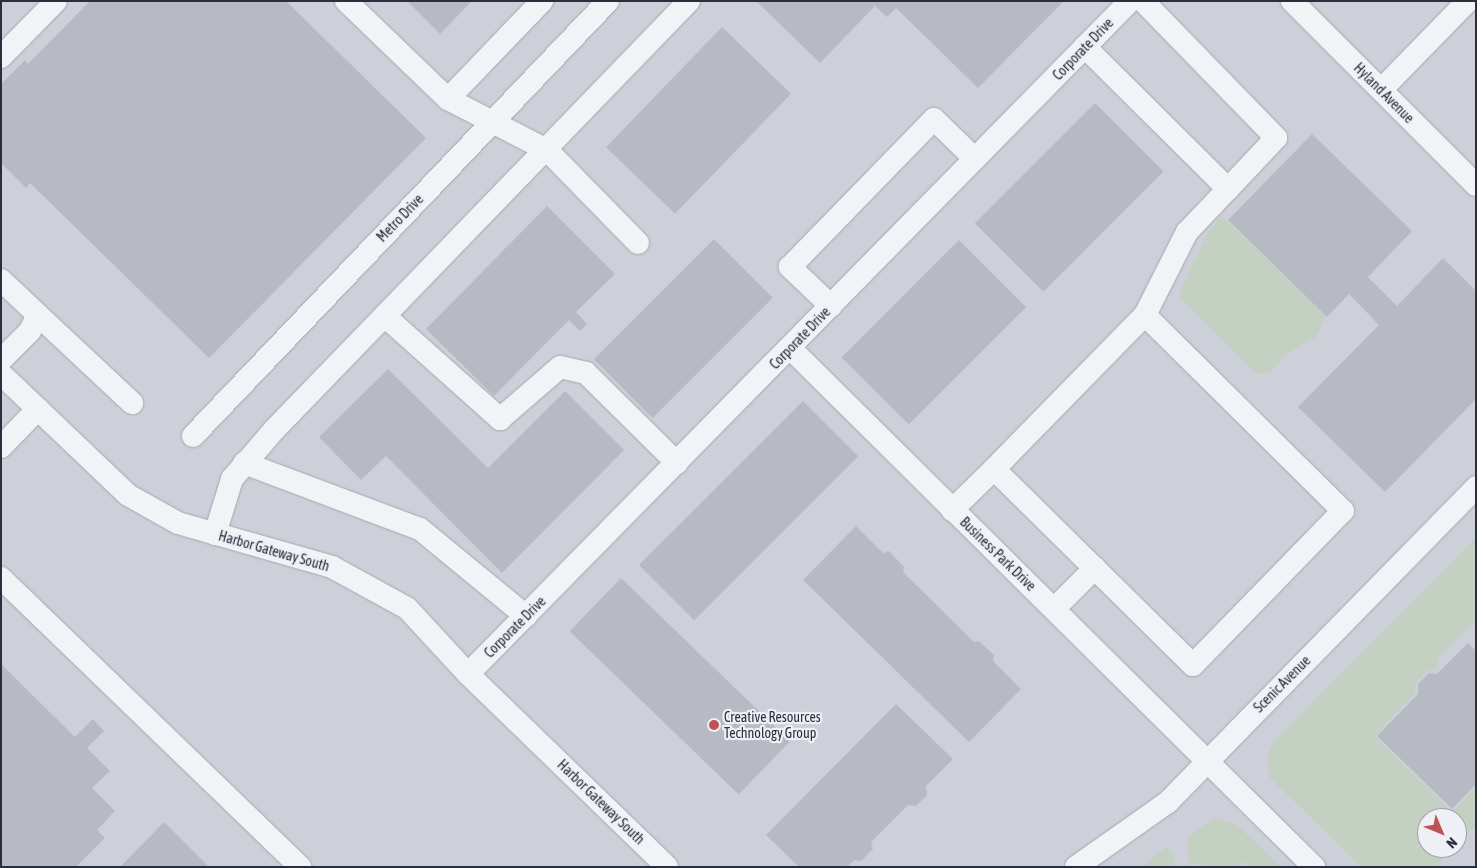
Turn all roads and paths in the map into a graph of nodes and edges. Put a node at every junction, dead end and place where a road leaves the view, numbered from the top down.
1 (56, 1) edge
2 (346, 1) edge
3 (542, 1) edge
4 (608, 1) edge
5 (689, 1) edge
6 (1130, 1) edge
7 (1143, 1) edge
8 (1292, 1) edge
9 (1468, 1) edge
10 (1085, 47) junction
11 (1, 57) edge
12 (1381, 90) junction
13 (448, 99) junction
14 (492, 122) junction
15 (547, 150) junction
16 (976, 159) junction
17 (1476, 185) edge
18 (1228, 190) junction
19 (638, 243) dead end
20 (1, 280) edge
21 (831, 306) junction
22 (38, 315) junction
23 (1145, 315) junction
24 (387, 318) junction
25 (790, 348) junction
26 (1, 360) edge
27 (1, 374) edge
28 (132, 403) dead end
29 (38, 409) junction
30 (192, 436) dead end
31 (1, 447) edge
32 (244, 463) junction
33 (677, 463) junction
34 (994, 469) junction
35 (1476, 487) edge
36 (952, 510) junction
37 (215, 534) junction
38 (1095, 568) junction
39 (1, 578) edge
40 (1054, 609) junction
41 (526, 616) junction
42 (468, 674) junction
43 (1207, 759) junction
44 (300, 867) edge
45 (667, 867) edge
46 (1076, 867) edge
47 (1314, 867) edge

1 - 11 street
2 - 13 street
3 - 13 street
4 - 14 street, Metro Drive
5 - 15 street
6 - 10 street, Corporate Drive
7 - 18 street
8 - 12 street, Hyland Avenue
9 - 12 street
10 - 16 street, Corporate Drive
10 - 18 street
12 - 17 street, Hyland Avenue
13 - 14 street
14 - 15 street
14 - 30 street, Metro Drive
15 - 19 street
15 - 24 street
16 - 21 street, Corporate Drive
16 - 21 street
18 - 23 street
20 - 22 street
21 - 25 street, Corporate Drive
22 - 26 street
22 - 28 street
23 - 34 street
23 - 38 street
24 - 32 street
24 - 33 street
25 - 33 street, Corporate Drive
25 - 36 street, Business Park Drive
27 - 29 street, Harbor Gateway South
29 - 31 street
29 - 37 street, Harbor Gateway South
32 - 37 street
32 - 41 street
33 - 41 street, Corporate Drive
34 - 36 street
34 - 38 street
35 - 43 street, Scenic Avenue
36 - 40 street, Business Park Drive
37 - 42 street, Harbor Gateway South
38 - 40 street
39 - 44 street
40 - 43 street, Business Park Drive
41 - 42 street, Corporate Drive
42 - 45 street, Harbor Gateway South
43 - 46 street, Scenic Avenue
43 - 47 street, Business Park Drive

